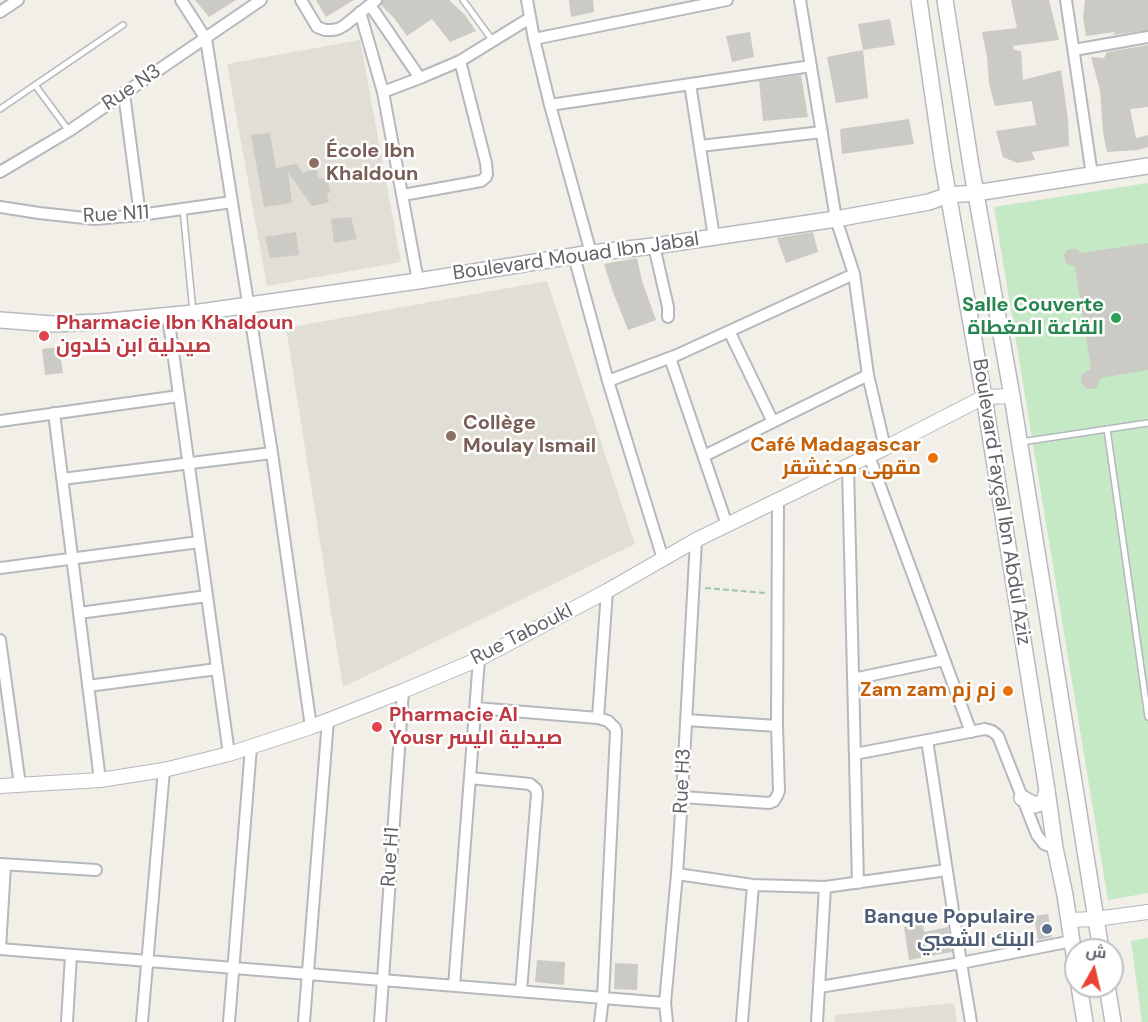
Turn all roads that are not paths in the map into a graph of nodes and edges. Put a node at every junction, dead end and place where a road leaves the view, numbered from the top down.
1 (18, 0) edge
2 (181, 0) edge
3 (301, 0) edge
4 (463, 0) edge
5 (527, 0) edge
6 (727, 0) edge
7 (800, 0) edge
8 (919, 0) edge
9 (945, 0) edge
10 (1066, 0) edge
11 (254, 2) edge
12 (373, 2) edge
13 (0, 12) edge
14 (360, 12) junction
15 (530, 18) junction
16 (123, 25) dead end
17 (1148, 37) edge
18 (206, 39) junction
19 (534, 39) junction
20 (493, 41) junction
21 (1074, 50) junction
22 (460, 61) junction
23 (811, 66) junction
24 (420, 78) junction
25 (690, 84) junction
26 (35, 85) junction
27 (383, 92) junction
28 (124, 94) junction
29 (550, 105) junction
30 (0, 109) edge
31 (69, 131) junction
32 (822, 132) junction
33 (700, 146) junction
34 (1148, 166) edge
35 (0, 172) edge
36 (1092, 175) junction
37 (976, 193) junction
38 (403, 195) junction
39 (948, 195) junction
40 (232, 202) junction
41 (0, 207) edge
42 (183, 209) junction
43 (140, 215) junction
44 (836, 219) junction
45 (714, 237) junction
46 (654, 246) junction
47 (591, 253) junction
48 (574, 256) junction
49 (854, 274) junction
50 (418, 281) junction
51 (248, 306) junction
52 (194, 313) junction
53 (168, 316) junction
54 (668, 317) dead end
55 (0, 320) edge
56 (729, 331) junction
57 (670, 358) junction
58 (868, 375) junction
59 (608, 381) junction
60 (179, 396) junction
61 (1012, 396) junction
62 (984, 397) junction
63 (54, 413) junction
64 (0, 421) edge
65 (773, 422) junction
66 (1148, 423) edge
67 (1107, 429) junction
68 (1020, 442) junction
69 (885, 448) junction
70 (272, 453) junction
71 (704, 456) junction
72 (869, 456) junction
73 (189, 463) junction
74 (848, 467) junction
75 (62, 478) junction
76 (778, 500) junction
77 (728, 525) junction
78 (696, 540) junction
79 (199, 542) junction
80 (72, 558) junction
81 (663, 559) junction
82 (0, 568) edge
83 (607, 591) junction
84 (207, 596) junction
85 (79, 613) junction
86 (0, 640) edge
87 (479, 659) junction
88 (944, 660) junction
89 (217, 669) junction
90 (853, 679) junction
91 (88, 686) junction
92 (403, 691) junction
93 (476, 708) junction
94 (1148, 717) edge
95 (598, 718) junction
96 (328, 720) junction
97 (686, 720) junction
98 (777, 726) junction
99 (311, 727) junction
100 (971, 732) junction
101 (927, 740) junction
102 (250, 747) junction
103 (229, 754) junction
104 (855, 754) junction
105 (164, 770) junction
106 (470, 778) junction
107 (99, 780) junction
108 (20, 785) junction
109 (0, 786) edge
110 (1047, 790) junction
111 (682, 797) junction
112 (1022, 798) junction
113 (1055, 848) junction
114 (3, 864) edge
115 (96, 870) dead end
116 (947, 870) junction
117 (677, 874) junction
118 (858, 883) junction
119 (753, 885) junction
120 (825, 887) junction
121 (1148, 912) edge
122 (1096, 919) junction
123 (1069, 920) junction
124 (1072, 938) edge
125 (1099, 938) edge
126 (1064, 943) edge
127 (0, 949) edge
128 (71, 955) junction
129 (147, 961) junction
130 (961, 963) junction
131 (233, 968) junction
132 (308, 974) junction
133 (383, 980) junction
134 (454, 986) junction
135 (820, 987) junction
136 (521, 991) junction
137 (603, 998) junction
138 (1081, 998) edge
139 (1109, 998) edge
140 (665, 1003) junction
141 (67, 1022) edge
142 (142, 1022) edge
143 (229, 1022) edge
144 (304, 1022) edge
145 (380, 1022) edge
146 (600, 1022) edge
147 (667, 1022) edge
148 (742, 1022) edge
149 (817, 1022) edge
150 (971, 1022) edge
151 (1085, 1022) edge
152 (1113, 1022) edge

1 - 13 street
2 - 18 street
3 - 14 street
4 - 20 lane
5 - 15 street
6 - 19 street
7 - 23 street
8 - 39 main road, Boulevard Fayçal Ibn Abdul Aziz
9 - 37 main road, Boulevard Fayçal Ibn Abdul Aziz
10 - 21 street
11 - 18 street, Rue N3
12 - 14 street
12 - 24 street
14 - 27 street
15 - 19 street
15 - 20 street
16 - 26 lane
17 - 21 street
18 - 28 street, Rue N3
18 - 40 street
19 - 29 street
20 - 22 street
21 - 36 street
22 - 24 street
22 - 38 street
23 - 25 street
23 - 32 street
24 - 27 street
25 - 29 street
25 - 33 street
26 - 30 lane
26 - 31 lane
27 - 38 street
28 - 31 street, Rue N3
28 - 43 street
29 - 47 street
31 - 35 street, Rue N3
32 - 33 street
32 - 44 street
33 - 45 street
34 - 36 main road, Boulevard Mouad Ibn Jabal
36 - 37 main road, Boulevard Mouad Ibn Jabal
37 - 39 main road, Boulevard Mouad Ibn Jabal
37 - 61 main road, Boulevard Fayçal Ibn Abdul Aziz
38 - 50 street
39 - 44 main road, Boulevard Mouad Ibn Jabal
39 - 62 main road, Boulevard Fayçal Ibn Abdul Aziz
40 - 42 street, Rue N11
40 - 51 street
41 - 43 street, Rue N11
42 - 43 street, Rue N11
42 - 52 lane
44 - 45 main road, Boulevard Mouad Ibn Jabal
44 - 49 street
45 - 46 main road, Boulevard Mouad Ibn Jabal
46 - 47 main road, Boulevard Mouad Ibn Jabal
46 - 54 street
47 - 48 main road, Boulevard Mouad Ibn Jabal
48 - 50 main road, Boulevard Mouad Ibn Jabal
48 - 59 street
49 - 56 street
49 - 58 street
50 - 51 main road, Boulevard Mouad Ibn Jabal
51 - 52 main road, Boulevard Mouad Ibn Jabal
51 - 70 street
52 - 53 main road, Boulevard Mouad Ibn Jabal
53 - 55 main road, Boulevard Mouad Ibn Jabal
53 - 60 street
56 - 57 street
56 - 65 street
57 - 59 street
57 - 71 street
58 - 65 street
58 - 69 street
59 - 81 street
60 - 63 street
60 - 73 street
61 - 62 street, Rue Taboukl
61 - 68 main road, Boulevard Fayçal Ibn Abdul Aziz
62 - 69 street, Rue Taboukl
62 - 110 main road, Boulevard Fayçal Ibn Abdul Aziz
63 - 64 street
63 - 75 street
65 - 71 street
66 - 67 lane
67 - 68 lane
67 - 94 lane
68 - 122 main road, Boulevard Fayçal Ibn Abdul Aziz
69 - 72 street, Rue Taboukl
70 - 73 street
70 - 99 street
71 - 77 street
72 - 74 street, Rue Taboukl
72 - 88 street
73 - 75 street
73 - 79 street
74 - 76 street, Rue Taboukl
74 - 90 street
75 - 80 street
76 - 77 street, Rue Taboukl
76 - 98 street
77 - 78 street, Rue Taboukl
78 - 81 street, Rue Taboukl
78 - 97 street, Rue H3
79 - 80 street
79 - 84 street
80 - 82 street
80 - 85 street
81 - 83 street, Rue Taboukl
83 - 87 street, Rue Taboukl
83 - 95 street
84 - 85 street
84 - 89 street
85 - 91 street
86 - 108 street
87 - 92 street, Rue Taboukl
87 - 93 street
88 - 90 street
88 - 100 street
89 - 91 street
89 - 103 street
90 - 104 street
91 - 107 street
92 - 96 street, Rue Taboukl
92 - 133 street, Rue H1
93 - 95 street
93 - 106 street
95 - 137 street
96 - 99 street, Rue Taboukl
96 - 132 street
97 - 98 street
97 - 111 street, Rue H3
98 - 111 street
99 - 102 street, Rue Taboukl
100 - 101 street
100 - 112 street
101 - 104 street
101 - 116 street
102 - 103 street, Rue Taboukl
102 - 131 street
103 - 105 street, Rue Taboukl
104 - 118 street
105 - 107 street, Rue Taboukl
105 - 129 street
106 - 134 street
106 - 136 street
107 - 108 street, Rue Taboukl
108 - 109 street, Rue Taboukl
110 - 112 main road
110 - 113 main road, Boulevard Fayçal Ibn Abdul Aziz
111 - 117 street, Rue H3
112 - 113 street
113 - 123 main road, Boulevard Fayçal Ibn Abdul Aziz
114 - 115 street
114 - 127 street
116 - 118 street
116 - 130 street
117 - 119 street
117 - 140 street, Rue H3
118 - 120 street
119 - 120 street
119 - 148 street
120 - 135 street
121 - 122 street
122 - 123 street
122 - 125 main road, Boulevard Fayçal Ibn Abdul Aziz
123 - 124 main road, Boulevard Fayçal Ibn Abdul Aziz
126 - 130 street
127 - 128 street
128 - 129 street
128 - 141 street
129 - 131 street
129 - 142 street
130 - 135 street
130 - 150 street
131 - 132 street
131 - 143 street
132 - 133 street
132 - 144 street
133 - 134 street
133 - 145 street, Rue H1
134 - 136 street
135 - 149 street
136 - 137 street
137 - 140 street
137 - 146 street
138 - 151 main road
139 - 152 main road
140 - 147 street, Rue H3

